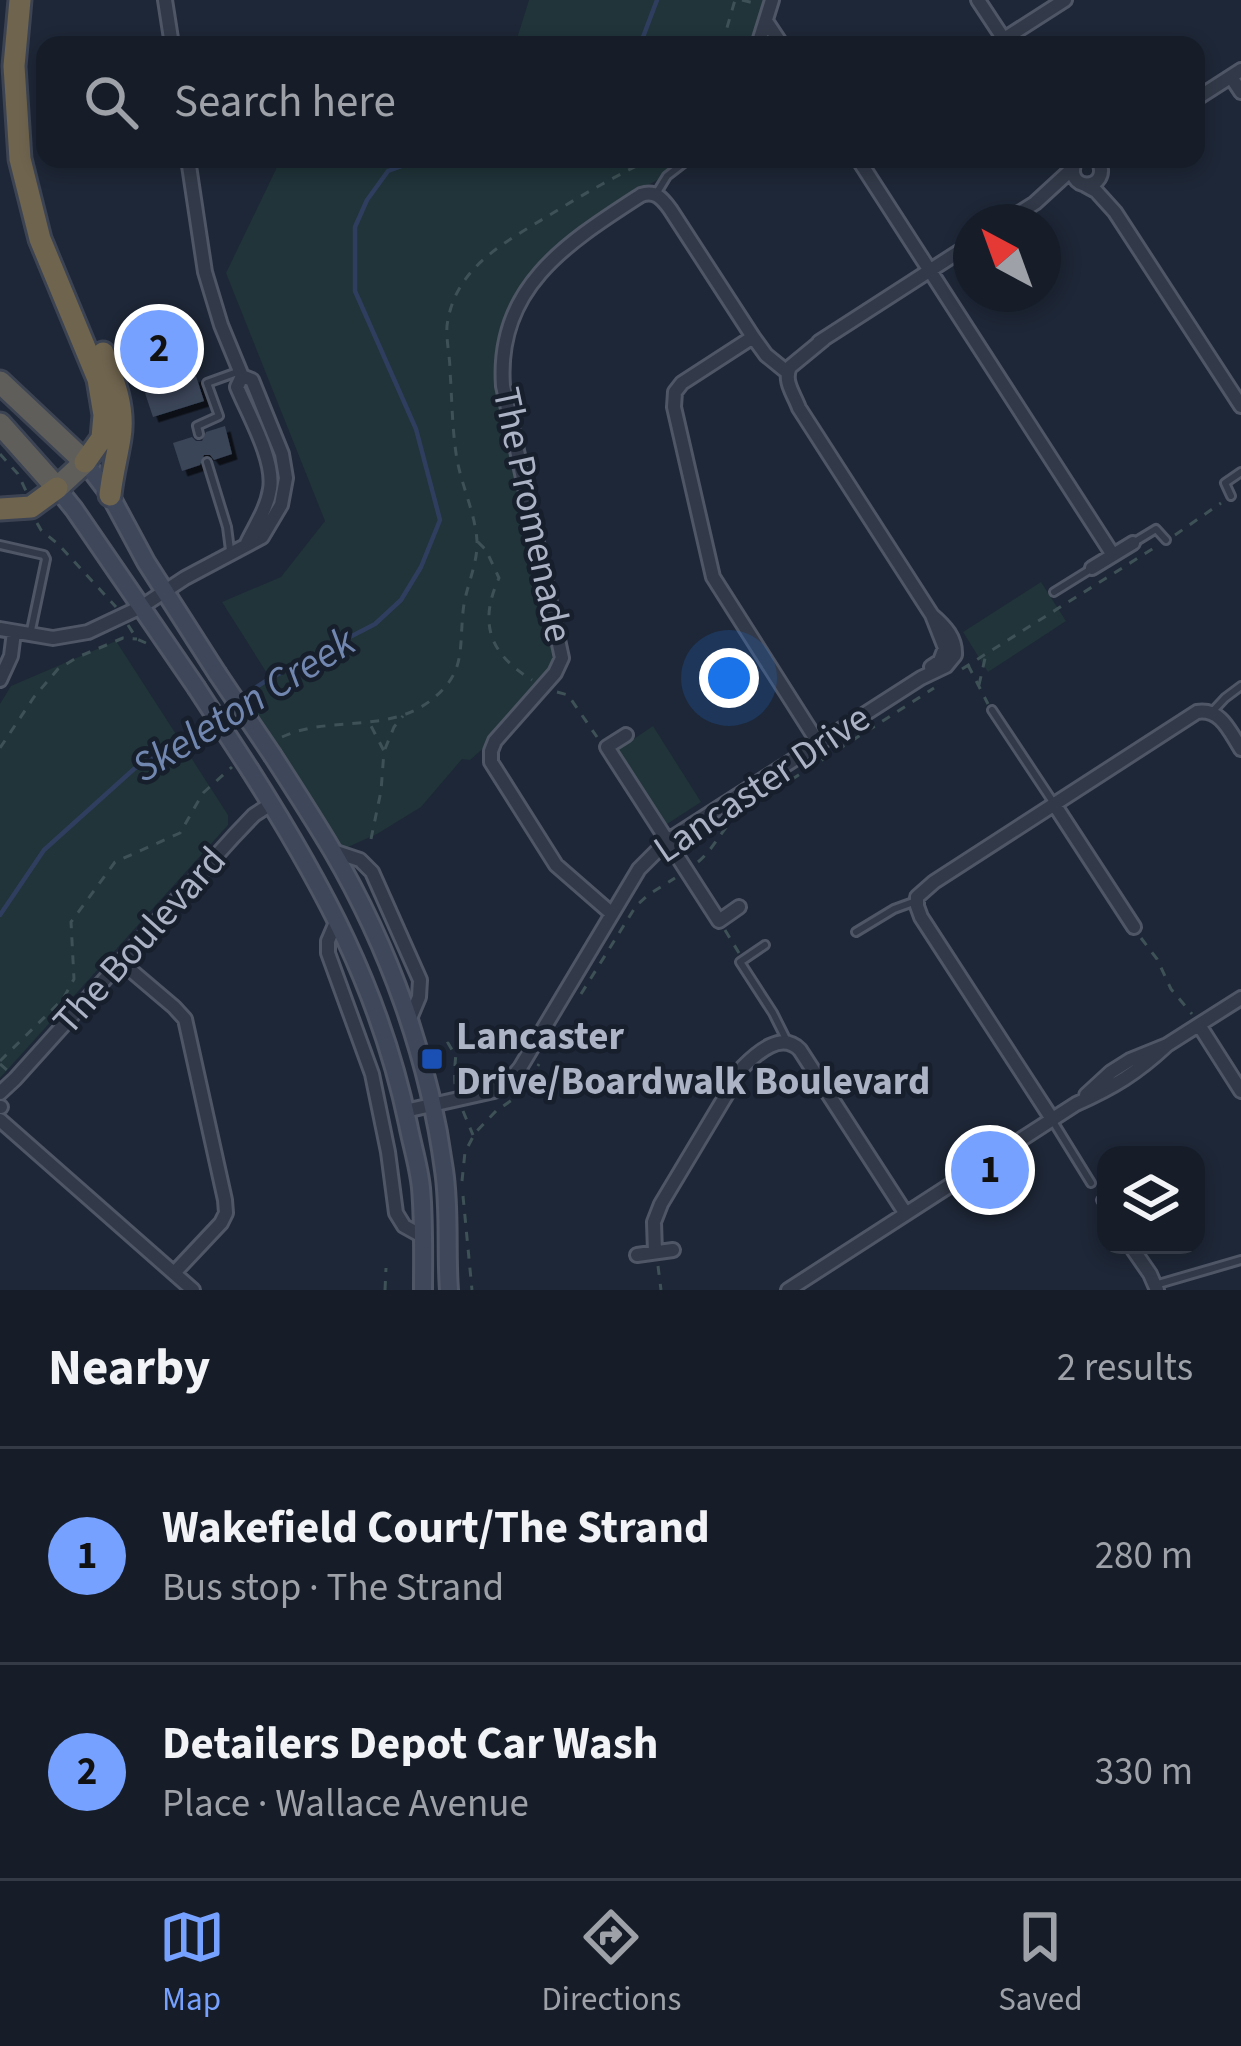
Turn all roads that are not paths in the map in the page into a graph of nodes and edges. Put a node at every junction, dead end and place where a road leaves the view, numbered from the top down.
1 (20, 0) edge
2 (165, 0) edge
3 (978, 0) edge
4 (1065, 0) edge
5 (171, 36) edge
6 (1001, 36) edge
7 (1014, 36) edge
8 (1236, 74) edge
9 (1241, 92) edge
10 (1205, 93) edge
11 (189, 168) edge
12 (677, 168) edge
13 (864, 168) edge
14 (1068, 168) edge
15 (1073, 168) edge
16 (1102, 168) edge
17 (1105, 168) edge
18 (1084, 184) junction
19 (656, 194) junction
20 (1034, 203) joint
21 (1115, 212) junction
22 (953, 256) edge
23 (931, 270) junction
24 (63, 292) junction
25 (753, 338) junction
26 (783, 369) junction
27 (241, 374) junction
28 (0, 382) edge
29 (1241, 406) edge
30 (0, 424) edge
31 (199, 434) dead end
32 (85, 462) junction
33 (207, 462) dead end
34 (1241, 472) edge
35 (57, 488) junction
36 (110, 495) junction
37 (1231, 496) road end
38 (0, 509) edge
39 (1166, 540) road end
40 (1133, 543) joint
41 (0, 545) edge
42 (231, 554) junction
43 (1113, 555) junction
44 (1092, 568) joint
45 (166, 592) junction
46 (1054, 592) dead end
47 (141, 607) junction
48 (7, 631) edge
49 (30, 634) junction
50 (0, 680) edge
51 (1241, 686) edge
52 (992, 710) road end
53 (1212, 712) junction
54 (626, 735) dead end
55 (819, 744) junction
56 (1241, 749) edge
57 (1054, 803) junction
58 (271, 804) junction
59 (668, 842) junction
60 (916, 902) junction
61 (739, 907) dead end
62 (611, 914) junction
63 (338, 919) junction
64 (1134, 926) road end
65 (856, 932) dead end
66 (764, 945) dead end
67 (121, 962) junction
68 (1241, 998) edge
69 (1198, 1025) junction
70 (787, 1041) junction
71 (12, 1083) junction
72 (1241, 1091) edge
73 (0, 1093) edge
74 (432, 1104) junction
75 (1, 1107) edge
76 (405, 1111) junction
77 (1052, 1119) junction
78 (0, 1120) edge
79 (15, 1132) junction
80 (1091, 1183) dead end
81 (906, 1214) junction
82 (422, 1236) junction
83 (674, 1250) dead end
84 (1135, 1254) edge
85 (1241, 1260) edge
86 (174, 1273) junction
87 (1156, 1288) edge
88 (193, 1290) edge
89 (423, 1290) edge
90 (449, 1290) edge
91 (788, 1290) edge

1 - 24 highway
2 - 5 street
3 - 6 street
4 - 7 street
8 - 9 street
8 - 10 street
11 - 27 street
12 - 19 lane, The Promenade
13 - 23 street
14 - 20 street
15 - 18 street
16 - 18 street
17 - 21 street
18 - 20 street
18 - 21 street
19 - 25 street
19 - 62 street, The Promenade
21 - 29 street
22 - 23 street
23 - 26 street
23 - 43 street
24 - 32 highway
24 - 36 highway
25 - 26 street
25 - 55 street
26 - 55 street, Lancaster Drive
27 - 31 lane
27 - 42 street
28 - 32 highway
30 - 35 highway
32 - 35 highway
32 - 36 main road
33 - 42 lane
34 - 37 lane
35 - 38 highway
35 - 47 main road
36 - 45 main road
39 - 40 lane
40 - 43 street
41 - 49 lane
42 - 45 street
43 - 44 street
44 - 46 lane
45 - 47 street
45 - 74 main road, bridge
47 - 49 street
47 - 58 main road, bridge
48 - 49 street
48 - 50 street
51 - 53 lane
52 - 57 lane
53 - 56 street
53 - 57 street
54 - 59 street
55 - 59 street, Lancaster Drive
57 - 60 street
57 - 64 street
58 - 63 main road
58 - 67 street, The Boulevard
59 - 61 street
59 - 62 street, Lancaster Drive
60 - 65 lane
60 - 77 street
62 - 74 street, Lancaster Drive
63 - 76 main road
63 - 82 street
66 - 70 lane
67 - 71 street, The Boulevard
67 - 86 street
68 - 69 street
69 - 72 street
69 - 77 street
70 - 81 street
70 - 83 street
71 - 73 street, The Boulevard
71 - 75 street, The Boulevard
74 - 76 street, Lancaster Drive
74 - 90 main road
75 - 79 street
76 - 82 main road
77 - 80 lane
77 - 81 street
78 - 79 street
79 - 86 street
81 - 91 street
82 - 89 main road
84 - 87 street
85 - 87 lane
86 - 88 street

